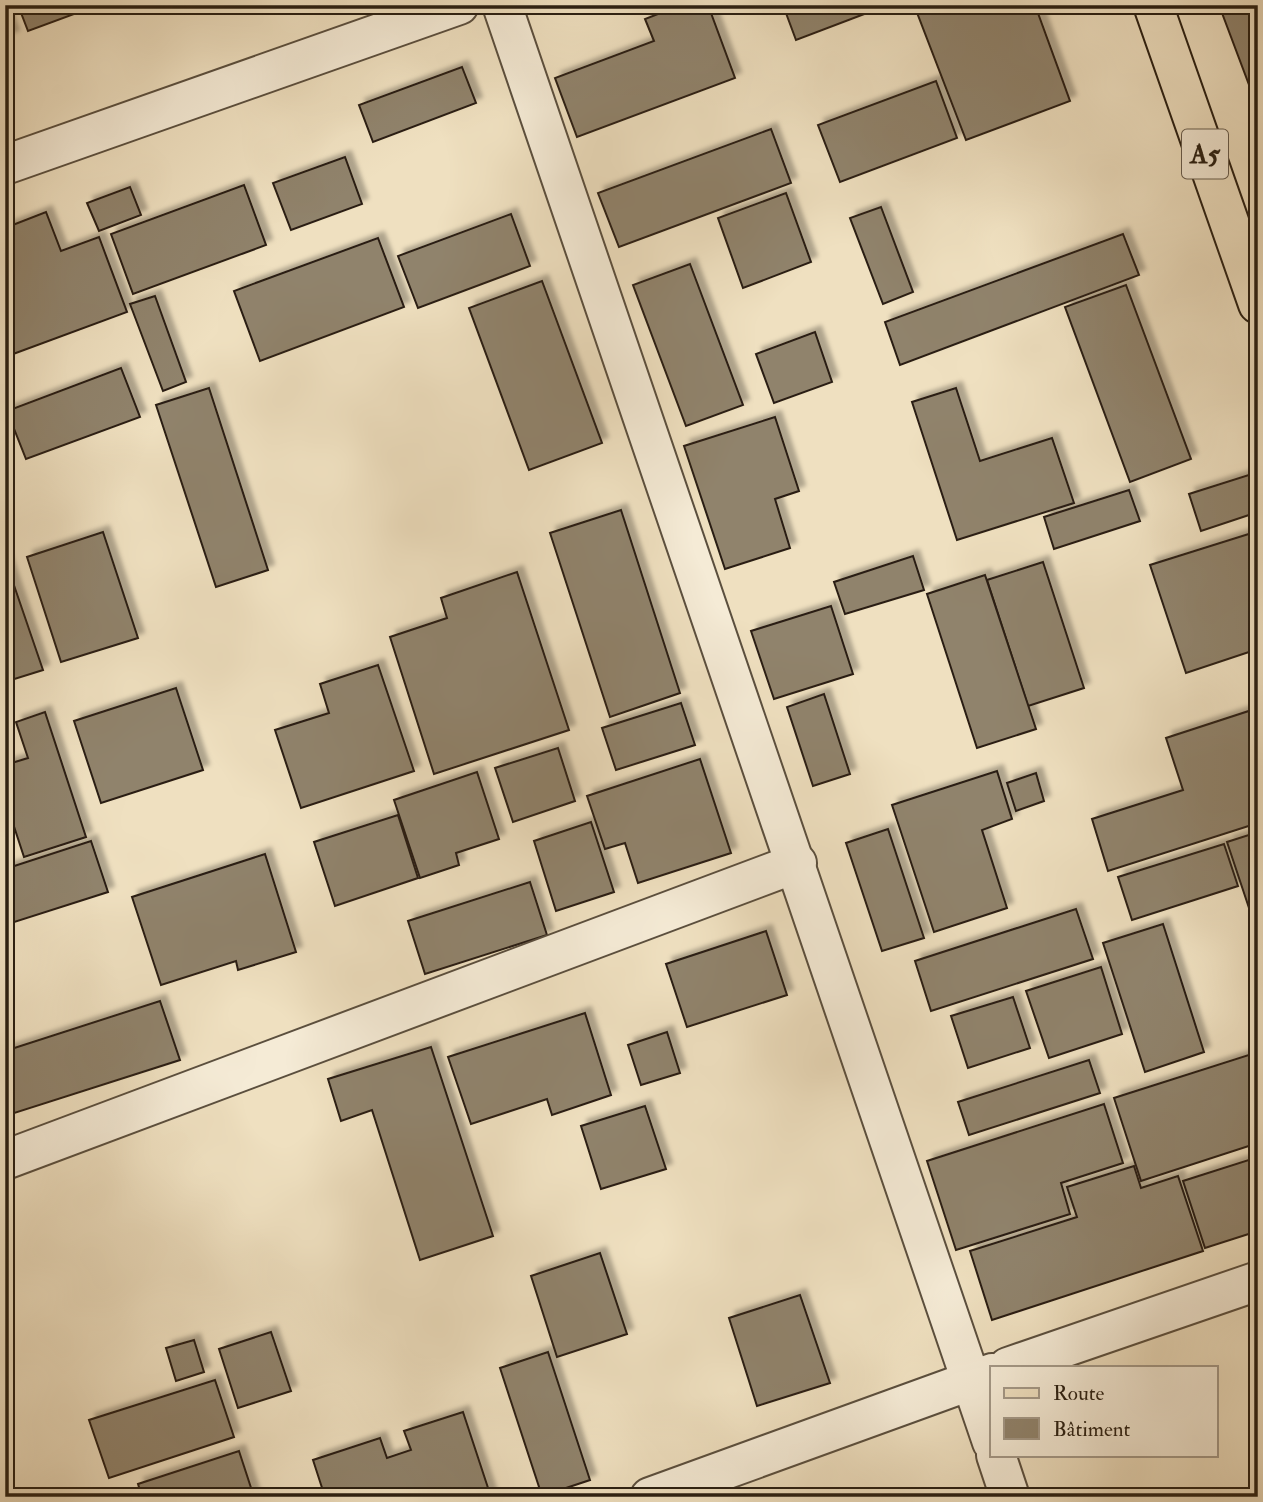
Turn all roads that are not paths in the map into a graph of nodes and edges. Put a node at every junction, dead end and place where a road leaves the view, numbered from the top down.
1 (459, 5) edge
2 (502, 5) edge
3 (1153, 5) edge
4 (5, 165) edge
5 (1258, 304) edge
6 (797, 863) junction
7 (5, 1160) edge
8 (1258, 1281) edge
9 (1010, 1366) edge
10 (981, 1376) edge
11 (990, 1430) edge
12 (996, 1456) edge
13 (650, 1497) edge
14 (1010, 1497) edge

1 - 4 street
2 - 6 street
3 - 5 main road, A5
6 - 7 street
6 - 10 street
8 - 9 street
10 - 11 street
10 - 13 street
12 - 14 street

